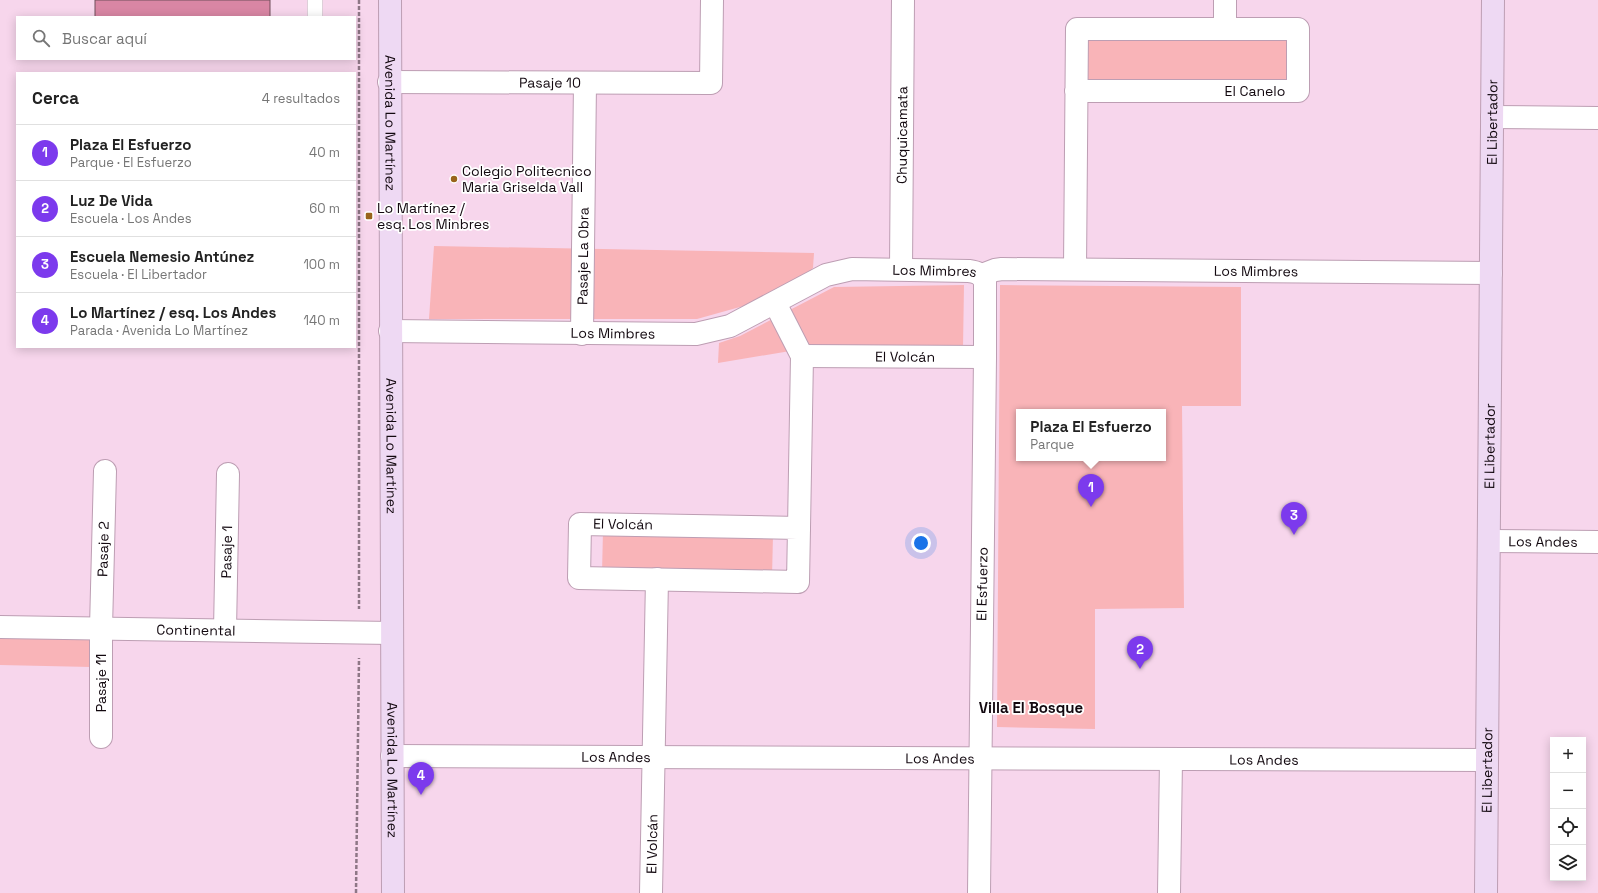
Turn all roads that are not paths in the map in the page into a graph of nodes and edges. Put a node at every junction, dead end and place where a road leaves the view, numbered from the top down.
1 (315, 0) edge
2 (390, 0) edge
3 (712, 0) edge
4 (903, 0) edge
5 (1225, 0) edge
6 (1493, 0) edge
7 (315, 16) edge
8 (1225, 29) junction
9 (389, 82) junction
10 (585, 83) junction
11 (1076, 91) junction
12 (1492, 117) junction
13 (1598, 118) edge
14 (1075, 269) junction
15 (901, 270) junction
16 (1491, 273) junction
17 (982, 275) junction
18 (775, 303) junction
19 (390, 331) junction
20 (582, 334) junction
21 (802, 356) junction
22 (985, 357) junction
23 (105, 471) dead end
24 (228, 474) dead end
25 (799, 528) junction
26 (1489, 540) junction
27 (1598, 542) edge
28 (657, 579) junction
29 (0, 627) edge
30 (101, 628) junction
31 (225, 630) junction
32 (392, 633) junction
33 (101, 737) dead end
34 (392, 756) junction
35 (654, 757) junction
36 (980, 758) junction
37 (1171, 760) junction
38 (1487, 760) junction
39 (393, 893) edge
40 (651, 893) edge
41 (979, 893) edge
42 (1170, 893) edge
43 (1486, 893) edge

1 - 7 lane
2 - 9 main road, Avenida Lo Martínez
3 - 10 street, Pasaje 10
4 - 15 street, Chuquicamata
5 - 8 street
6 - 12 main road, El Libertador
8 - 11 street, El Canelo
8 - 11 street, El Canelo
9 - 10 street, Pasaje 10
9 - 19 main road, Avenida Lo Martínez
10 - 20 street, Pasaje La Obra
11 - 14 street, El Canelo
12 - 13 street
12 - 16 main road, El Libertador
14 - 16 street, Los Mimbres
14 - 17 street, Los Mimbres
15 - 17 street, Los Mimbres
15 - 18 street, Los Mimbres
16 - 26 main road, El Libertador
17 - 22 street, El Esfuerzo
18 - 20 street, Los Mimbres
18 - 21 street, El Volcán
19 - 20 street, Los Mimbres
19 - 32 main road, Avenida Lo Martínez
21 - 22 street, El Volcán
21 - 25 street, El Volcán
22 - 36 street, El Esfuerzo
23 - 30 street, Pasaje 2
24 - 31 street, Pasaje 1
25 - 28 street, El Volcán
25 - 28 street, El Volcán
26 - 27 street, Los Andes
26 - 38 main road, El Libertador
28 - 35 street, El Volcán
29 - 30 street, Continental
30 - 31 street, Continental
30 - 33 street, Pasaje 11
31 - 32 street, Continental
32 - 34 main road, Avenida Lo Martínez
34 - 35 street, Los Andes
34 - 39 main road, Avenida Lo Martínez
35 - 36 street, Los Andes
35 - 40 street, El Volcán
36 - 37 street, Los Andes
36 - 41 street, El Esfuerzo
37 - 38 street, Los Andes
37 - 42 street
38 - 43 main road, El Libertador

